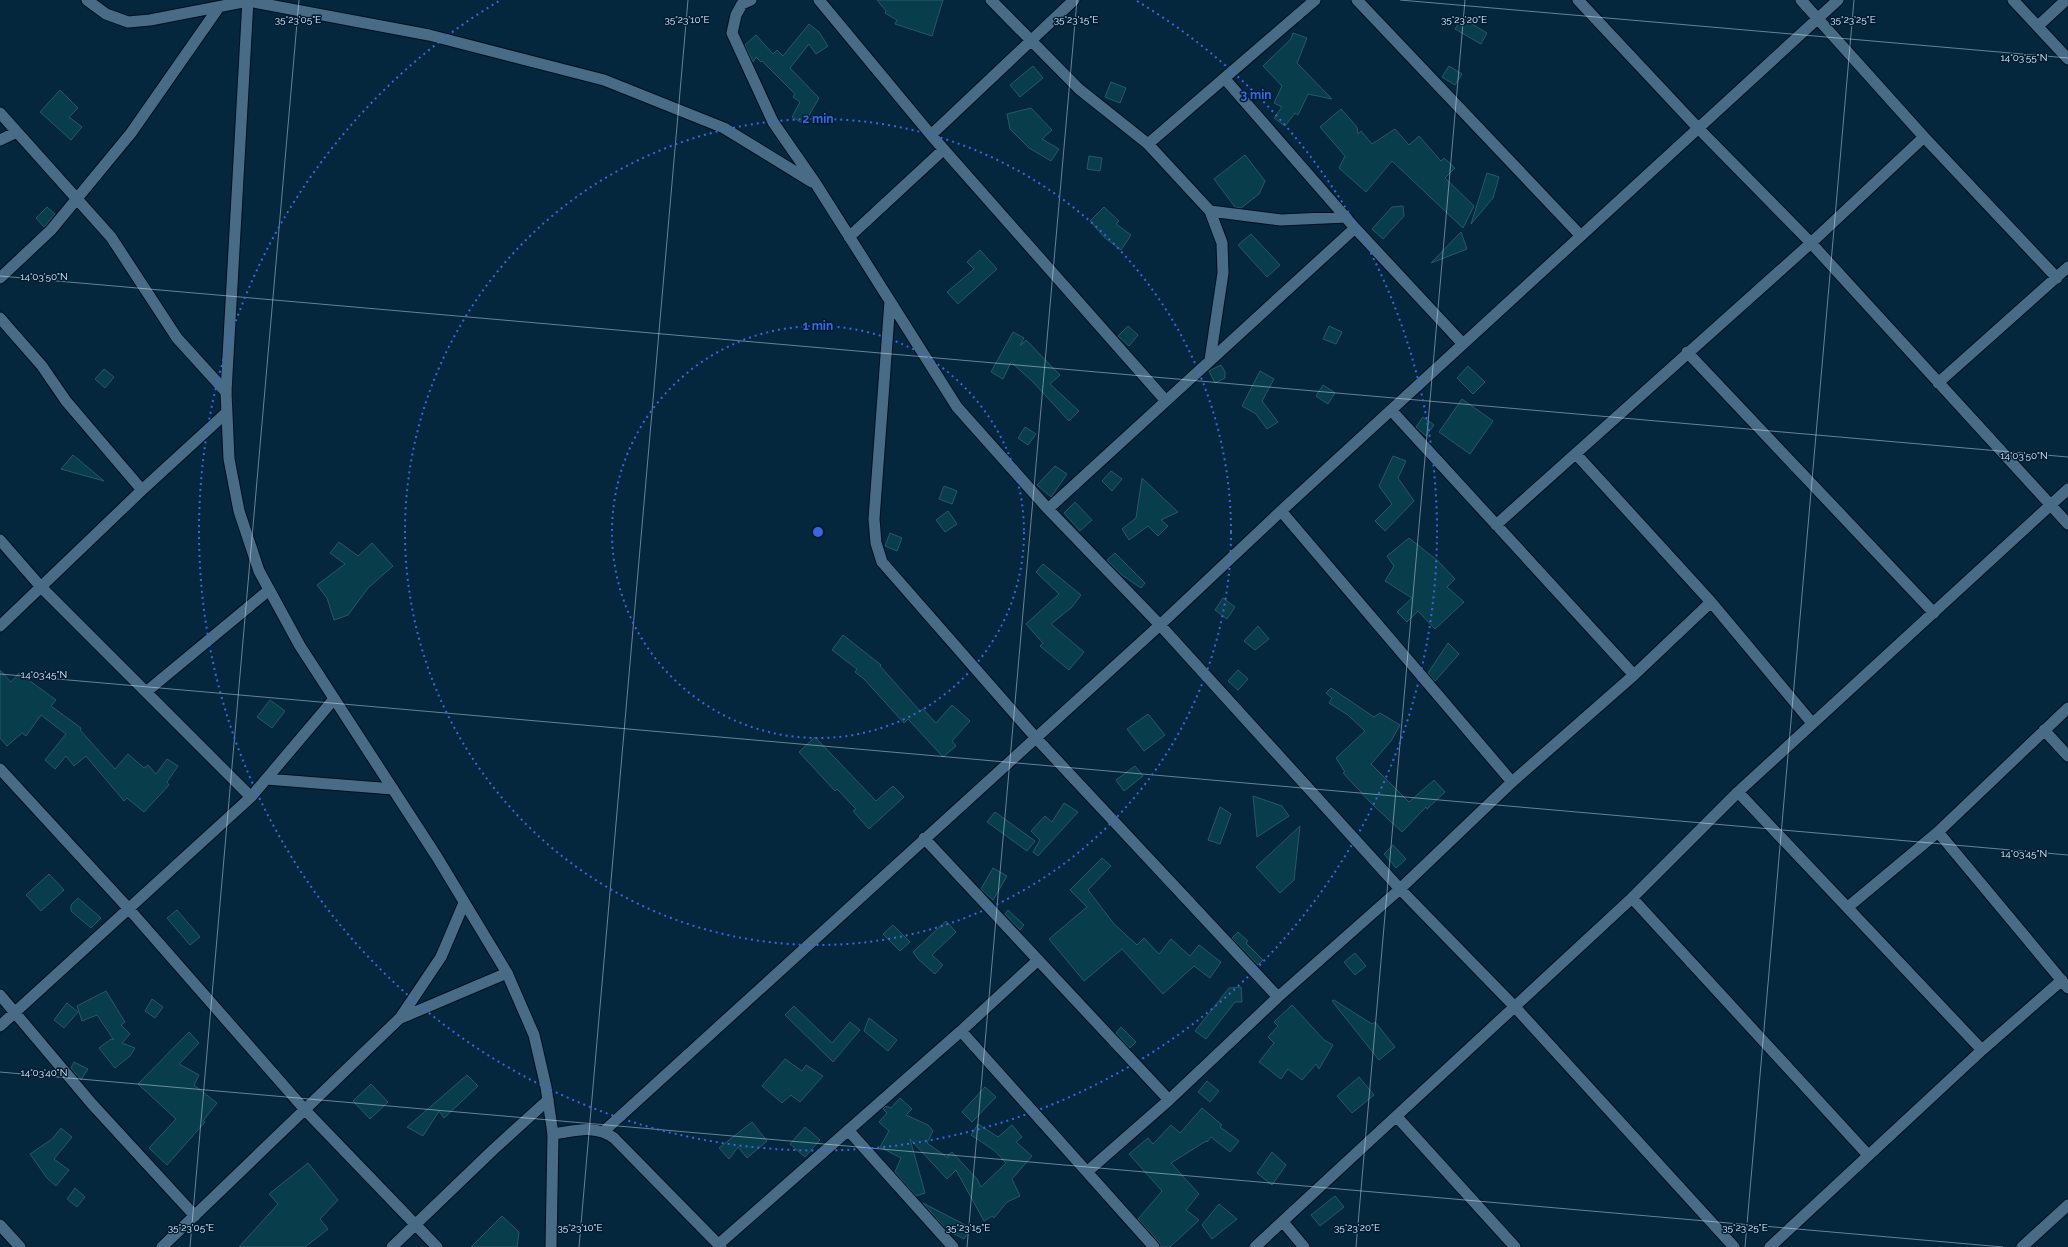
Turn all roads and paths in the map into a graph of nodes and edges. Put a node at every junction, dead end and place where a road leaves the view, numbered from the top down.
1 (87, 0) edge
2 (751, 0) edge
3 (819, 0) edge
4 (991, 0) edge
5 (1074, 0) edge
6 (1315, 0) edge
7 (1357, 0) edge
8 (1578, 0) edge
9 (1801, 0) edge
10 (1838, 0) edge
11 (2013, 0) edge
12 (2066, 0) edge
13 (248, 1) edge
14 (219, 7) junction
15 (1818, 18) junction
16 (2038, 26) junction
17 (1031, 42) junction
18 (2068, 59) edge
19 (1225, 79) junction
20 (0, 113) edge
21 (1698, 128) junction
22 (17, 132) junction
23 (931, 136) junction
24 (1924, 137) junction
25 (0, 140) edge
26 (1148, 144) junction
27 (943, 150) junction
28 (816, 184) junction
29 (78, 197) junction
30 (1210, 211) junction
31 (1346, 217) junction
32 (1355, 228) junction
33 (1581, 236) junction
34 (849, 237) junction
35 (1811, 243) junction
36 (2068, 267) edge
37 (0, 278) edge
38 (2057, 278) junction
39 (890, 301) junction
40 (0, 318) edge
41 (1463, 344) junction
42 (1687, 352) junction
43 (1210, 360) junction
44 (1938, 383) junction
45 (226, 392) junction
46 (1166, 401) junction
47 (1391, 410) junction
48 (226, 413) junction
49 (1576, 454) junction
50 (2068, 489) edge
51 (142, 490) junction
52 (2050, 506) junction
53 (1048, 509) junction
54 (1281, 511) junction
55 (2068, 524) edge
56 (1496, 525) junction
57 (0, 540) edge
58 (41, 587) junction
59 (269, 590) junction
60 (1711, 602) junction
61 (1934, 613) junction
62 (1160, 625) junction
63 (0, 626) edge
64 (1634, 675) junction
65 (146, 692) junction
66 (334, 699) junction
67 (2068, 708) edge
68 (1812, 723) junction
69 (2044, 730) junction
70 (1036, 738) junction
71 (2068, 756) edge
72 (0, 769) edge
73 (266, 780) junction
74 (1512, 782) junction
75 (392, 789) junction
76 (1738, 792) junction
77 (251, 797) junction
78 (1938, 832) junction
79 (924, 838) junction
80 (1400, 889) junction
81 (1632, 898) junction
82 (464, 903) junction
83 (1848, 907) junction
84 (129, 909) junction
85 (1037, 961) junction
86 (506, 973) junction
87 (2065, 984) edge
88 (0, 995) edge
89 (1278, 997) junction
90 (1515, 1007) junction
91 (15, 1012) junction
92 (400, 1018) junction
93 (0, 1026) edge
94 (961, 1031) junction
95 (1982, 1050) junction
96 (548, 1100) junction
97 (1169, 1100) junction
98 (306, 1111) junction
99 (1397, 1117) junction
100 (848, 1130) junction
101 (604, 1131) junction
102 (553, 1134) junction
103 (1868, 1155) junction
104 (1088, 1171) junction
105 (2068, 1204) edge
106 (195, 1216) junction
107 (1283, 1222) junction
108 (0, 1225) edge
109 (416, 1225) junction
110 (720, 1246) edge
111 (20, 1247) edge
112 (162, 1247) edge
113 (392, 1247) edge
114 (437, 1247) edge
115 (551, 1247) edge
116 (953, 1247) edge
117 (1154, 1247) edge
118 (1255, 1247) edge
119 (1304, 1247) edge
120 (1515, 1247) edge
121 (1734, 1247) edge
122 (1770, 1247) edge
123 (2022, 1247) edge

1 - 14 street
2 - 28 street
3 - 23 street
4 - 17 street
5 - 17 street
6 - 19 street
7 - 33 street
8 - 21 street
9 - 15 street
10 - 15 street
11 - 16 street
12 - 16 street
13 - 14 street
13 - 28 street
13 - 45 street
14 - 29 street
15 - 21 street
15 - 24 street
16 - 18 street
17 - 23 street
17 - 26 street
19 - 26 street
19 - 31 street
20 - 22 street
21 - 33 street
21 - 35 street
22 - 25 street
22 - 29 street
23 - 27 street
24 - 35 street
24 - 38 street
26 - 30 street
27 - 34 street
27 - 46 street
28 - 34 street
29 - 37 street
29 - 45 street
30 - 31 street
30 - 43 street
31 - 32 street
32 - 41 street
32 - 43 street
33 - 41 street
34 - 39 street
35 - 42 street
35 - 44 street
36 - 38 street
38 - 44 street
39 - 53 street
39 - 70 street
40 - 51 street
41 - 47 street
42 - 49 street
42 - 61 street
43 - 46 street
44 - 52 street
45 - 48 street
46 - 53 street
47 - 54 street
47 - 56 street
48 - 51 street
48 - 59 street
49 - 56 street
49 - 60 street
50 - 52 street
51 - 58 street
52 - 55 street
52 - 61 street
53 - 62 street
54 - 62 street
54 - 74 street
56 - 64 street
57 - 58 street
58 - 63 street
58 - 65 street
59 - 65 street
59 - 66 street
60 - 64 street
60 - 68 street
61 - 68 street
62 - 70 street
62 - 80 street
64 - 74 street
65 - 77 street
66 - 73 street
66 - 75 street
67 - 69 street
68 - 76 street
69 - 71 street
69 - 78 street
70 - 79 street
70 - 89 street
72 - 84 street
73 - 75 street
73 - 77 street
74 - 80 street
75 - 82 street
76 - 81 street
76 - 83 street
77 - 84 street
78 - 83 street
78 - 87 street
79 - 85 street
79 - 101 street
80 - 89 street
80 - 90 street
81 - 90 street
81 - 103 street
82 - 86 street
82 - 92 street
83 - 95 street
84 - 91 street
84 - 98 street
85 - 94 street
85 - 97 street
86 - 92 street
86 - 96 street
87 - 95 street
88 - 91 street
89 - 97 street
90 - 99 street
90 - 121 street
91 - 93 street
91 - 106 street
92 - 98 street
94 - 100 street
94 - 104 street
95 - 103 street
96 - 102 street
96 - 109 street
97 - 104 street
98 - 106 street
98 - 109 street
99 - 107 street
99 - 120 street
100 - 110 street
100 - 116 street
101 - 102 street
101 - 110 street
102 - 115 street
103 - 122 street
104 - 117 street
105 - 123 street
106 - 112 street
107 - 118 street
107 - 119 street
108 - 111 street
109 - 113 street
109 - 114 street

